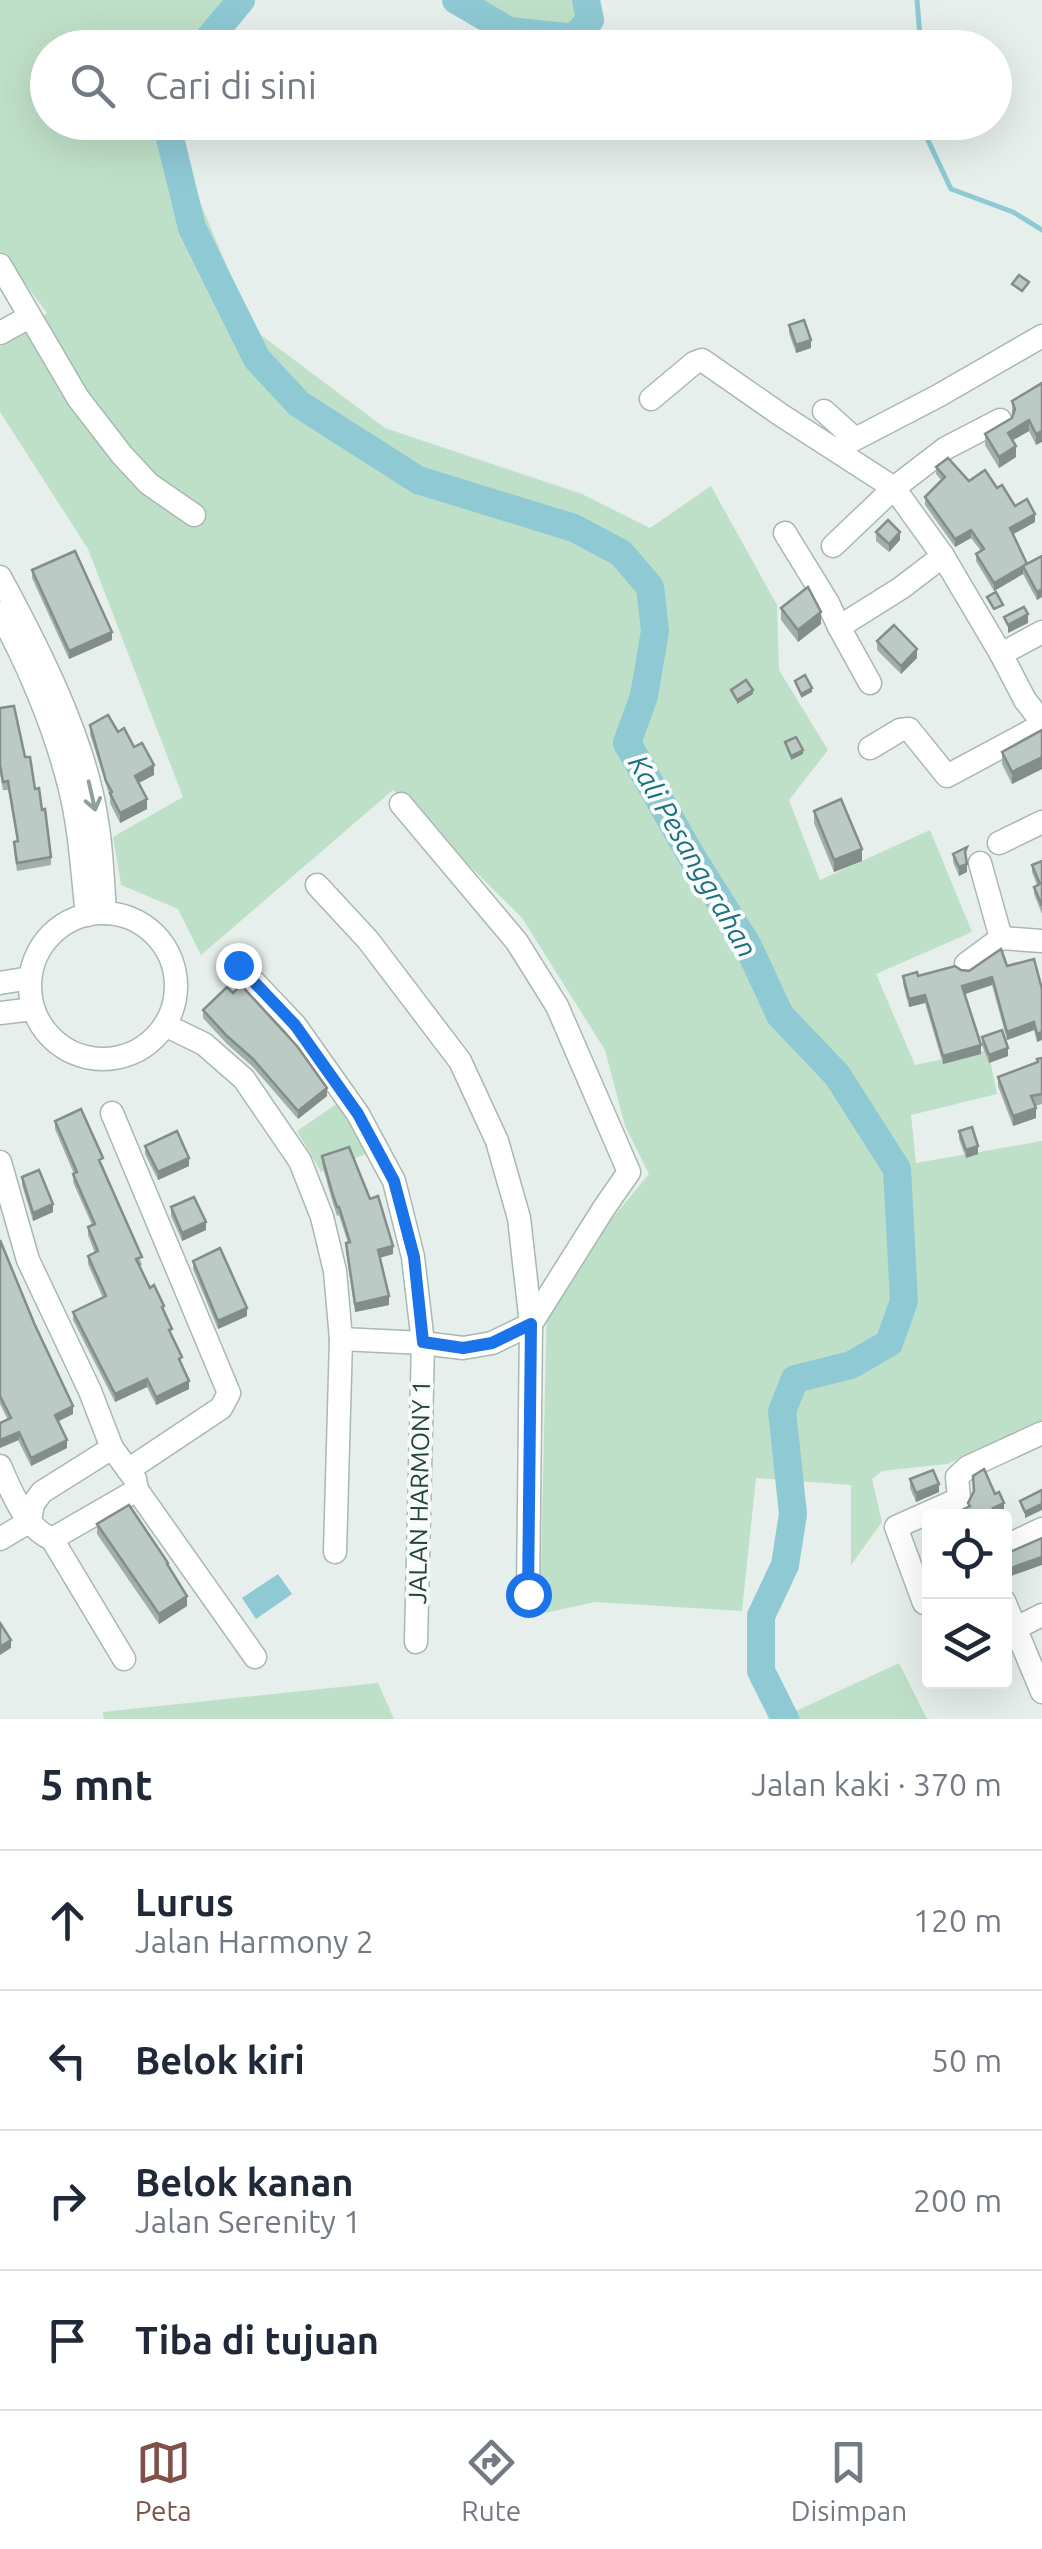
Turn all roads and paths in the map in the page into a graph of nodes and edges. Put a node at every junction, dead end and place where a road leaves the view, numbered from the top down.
1 (0, 265) edge
2 (28, 317) junction
3 (0, 333) edge
4 (1042, 336) edge
5 (651, 399) dead end
6 (824, 410) dead end
7 (1000, 420) edge
8 (845, 444) junction
9 (894, 488) junction
10 (194, 515) dead end
11 (785, 533) dead end
12 (833, 546) dead end
13 (943, 556) junction
14 (0, 577) edge
15 (0, 614) edge
16 (840, 627) junction
17 (1042, 632) edge
18 (14, 637) edge
19 (1001, 654) junction
20 (870, 684) dead end
21 (1042, 724) edge
22 (870, 748) dead end
23 (401, 804) dead end
24 (1042, 822) edge
25 (999, 843) dead end
26 (980, 862) dead end
27 (317, 884) dead end
28 (96, 914) junction
29 (1001, 938) junction
30 (1042, 941) edge
31 (966, 964) dead end
32 (238, 965) dead end
33 (30, 978) junction
34 (0, 983) edge
35 (33, 1009) junction
36 (0, 1014) edge
37 (165, 1025) junction
38 (112, 1113) dead end
39 (0, 1162) edge
40 (531, 1324) junction
41 (341, 1339) junction
42 (423, 1342) junction
43 (1042, 1433) edge
44 (112, 1448) junction
45 (0, 1466) edge
46 (132, 1480) junction
47 (963, 1508) edge
48 (30, 1521) junction
49 (1042, 1529) edge
50 (52, 1539) junction
51 (0, 1540) edge
52 (1012, 1544) edge
53 (335, 1552) dead end
54 (528, 1594) dead end
55 (923, 1599) edge
56 (1042, 1615) edge
57 (1012, 1616) edge
58 (1012, 1623) edge
59 (416, 1642) dead end
60 (256, 1657) dead end
61 (124, 1659) dead end
62 (1042, 1692) edge

1 - 2 street
2 - 3 street
2 - 10 street
4 - 8 street
5 - 8 street
6 - 8 street
7 - 9 street
8 - 9 street
9 - 12 street
9 - 13 street
11 - 16 street
13 - 16 street
13 - 19 street
14 - 18 street
15 - 18 street
16 - 20 street
17 - 19 street
18 - 28 street
19 - 21 street
21 - 22 street
23 - 40 street
24 - 25 street
26 - 29 street
27 - 40 street
28 - 33 street
28 - 37 street
29 - 30 street
29 - 31 street
32 - 42 street, JALAN HARMONY 1
33 - 34 street
33 - 35 street
35 - 36 street
35 - 37 street
37 - 41 street
38 - 46 street
39 - 44 street
40 - 42 street
40 - 54 street
41 - 42 street
41 - 53 street
42 - 59 street, JALAN HARMONY 1
43 - 47 street
44 - 46 street
44 - 48 street
45 - 48 street
46 - 50 street
46 - 60 street
47 - 55 street
48 - 50 street
48 - 51 street
49 - 52 street
50 - 61 street
56 - 57 street
58 - 62 street

